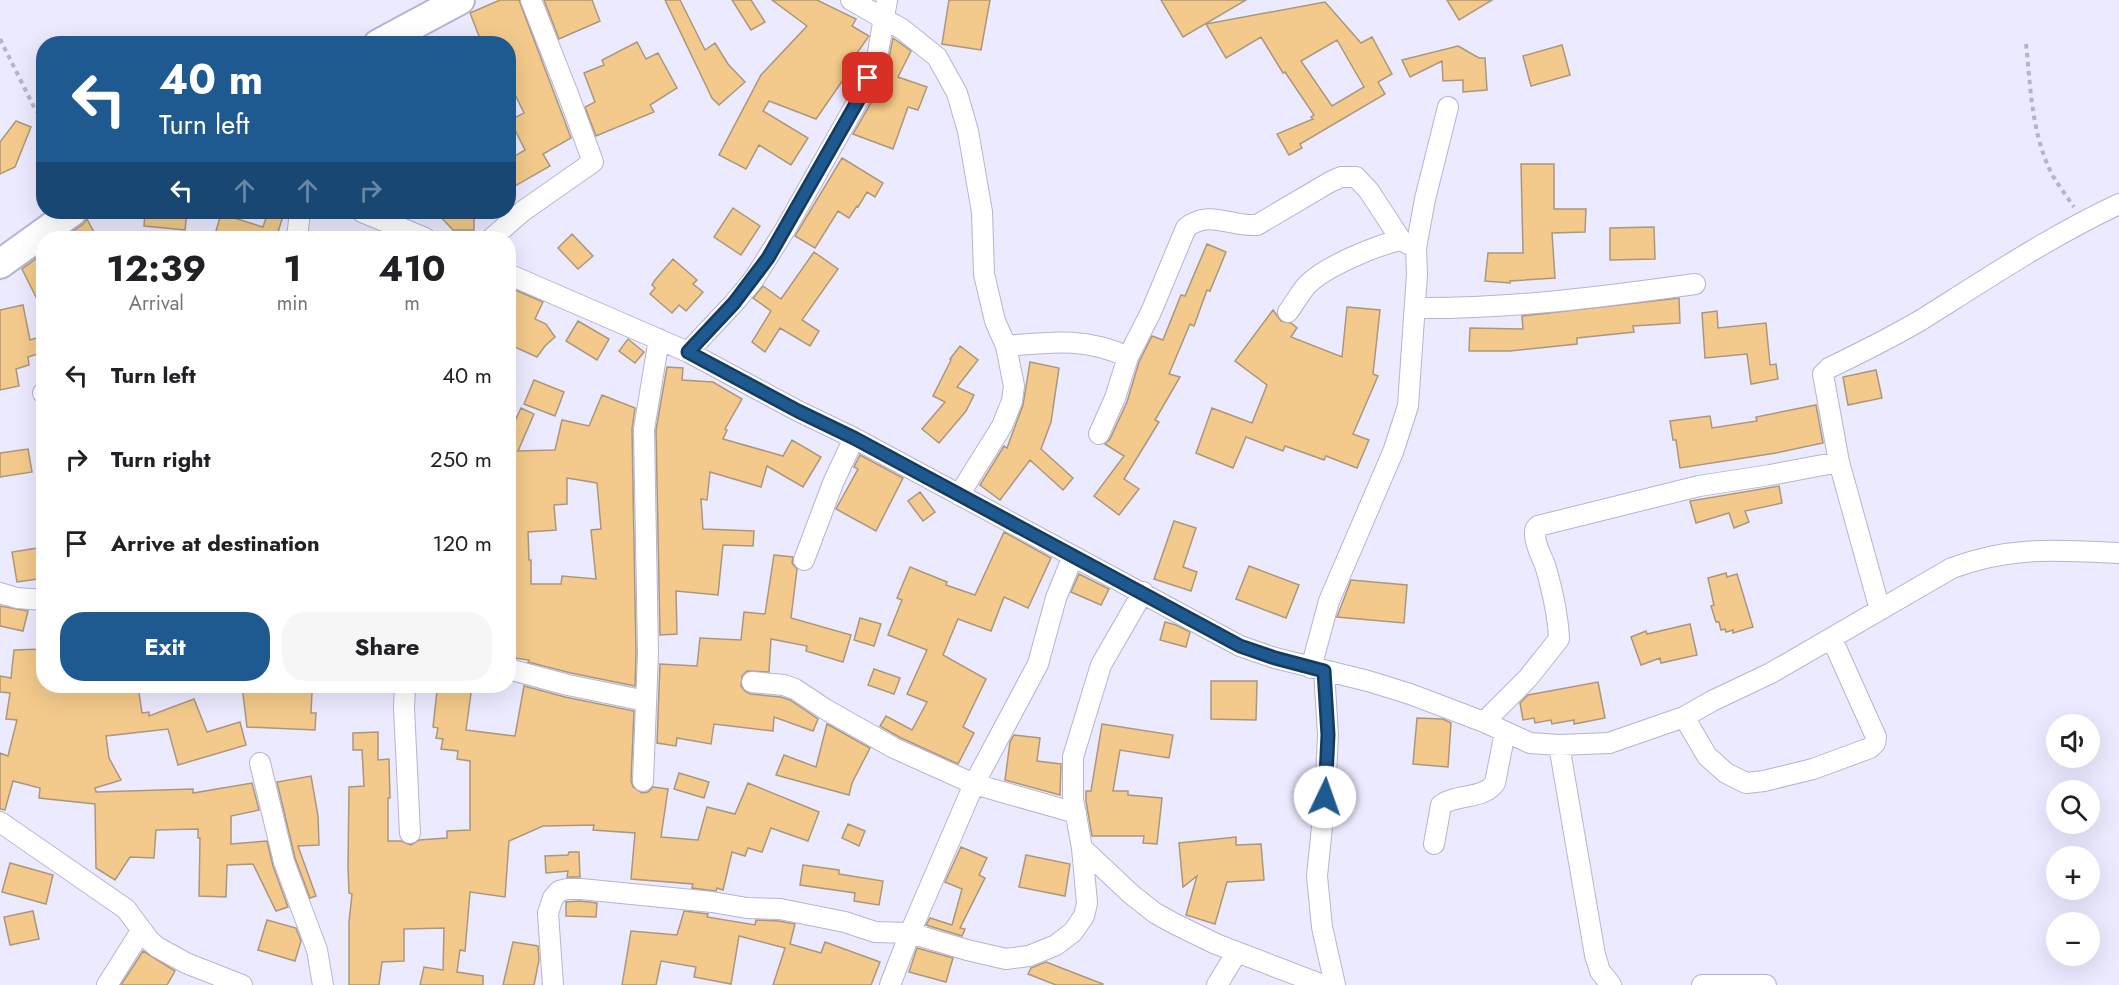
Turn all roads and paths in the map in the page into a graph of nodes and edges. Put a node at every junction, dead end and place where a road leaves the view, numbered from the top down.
1 (460, 0) edge
2 (531, 0) edge
3 (851, 0) edge
4 (885, 9) edge
5 (393, 36) edge
6 (0, 39) edge
7 (2026, 44) dead end
8 (1448, 107) dead end
9 (36, 111) edge
10 (2119, 204) edge
11 (516, 217) edge
12 (62, 219) edge
13 (379, 219) edge
14 (514, 219) edge
15 (2083, 221) junction
16 (46, 231) edge
17 (408, 231) edge
18 (500, 231) edge
19 (36, 238) edge
20 (1408, 244) junction
21 (0, 264) edge
22 (516, 277) edge
23 (1695, 284) dead end
24 (1415, 308) junction
25 (1288, 312) dead end
26 (658, 339) junction
27 (1006, 346) junction
28 (688, 352) junction
29 (1128, 357) junction
30 (1099, 434) dead end
31 (854, 438) junction
32 (1839, 462) junction
33 (959, 495) junction
34 (2119, 553) edge
35 (1073, 556) junction
36 (804, 560) dead end
37 (1143, 592) junction
38 (0, 593) edge
39 (36, 599) edge
40 (1880, 610) junction
41 (1832, 639) junction
42 (1318, 669) junction
43 (516, 671) edge
44 (752, 682) dead end
45 (405, 693) edge
46 (646, 700) junction
47 (1684, 717) junction
48 (1484, 722) junction
49 (1505, 732) junction
50 (1559, 745) junction
51 (260, 763) dead end
52 (643, 781) dead end
53 (974, 784) junction
54 (1076, 813) junction
55 (0, 822) edge
56 (410, 833) dead end
57 (1434, 844) dead end
58 (1082, 849) junction
59 (141, 931) junction
60 (910, 933) junction
61 (1237, 952) junction
62 (107, 985) edge
63 (242, 985) edge
64 (323, 985) edge
65 (553, 985) edge
66 (891, 985) edge
67 (1217, 985) edge
68 (1323, 985) edge
69 (1335, 985) edge
70 (1611, 985) edge
71 (1702, 985) edge
72 (1766, 985) edge

1 - 5 street
2 - 11 street
3 - 4 street
4 - 27 street
4 - 28 street
6 - 9 path
7 - 15 path
8 - 20 street
10 - 15 street
12 - 16 street
13 - 17 street
14 - 18 street
15 - 32 street
19 - 21 street
20 - 24 street
20 - 25 street
20 - 29 street
22 - 26 street
23 - 24 street
24 - 42 street
26 - 28 street
26 - 46 street
27 - 29 street
27 - 33 street
28 - 31 street
29 - 30 street
31 - 33 street
31 - 36 street
32 - 40 street
32 - 48 street
33 - 35 street
34 - 40 street
35 - 37 street
35 - 53 street
37 - 42 street
37 - 54 street
38 - 39 street
40 - 41 street
41 - 47 street
41 - 47 street
42 - 48 street
42 - 69 street
43 - 46 street
44 - 53 street
45 - 56 street
46 - 52 street
47 - 50 street
48 - 49 street
49 - 50 street
49 - 57 street
50 - 70 street
51 - 64 street
53 - 54 street
53 - 60 street
54 - 58 street
55 - 59 street
58 - 60 street
58 - 61 street
59 - 62 street
59 - 63 street
60 - 65 street
60 - 66 street
61 - 67 street
61 - 68 street
71 - 72 street

